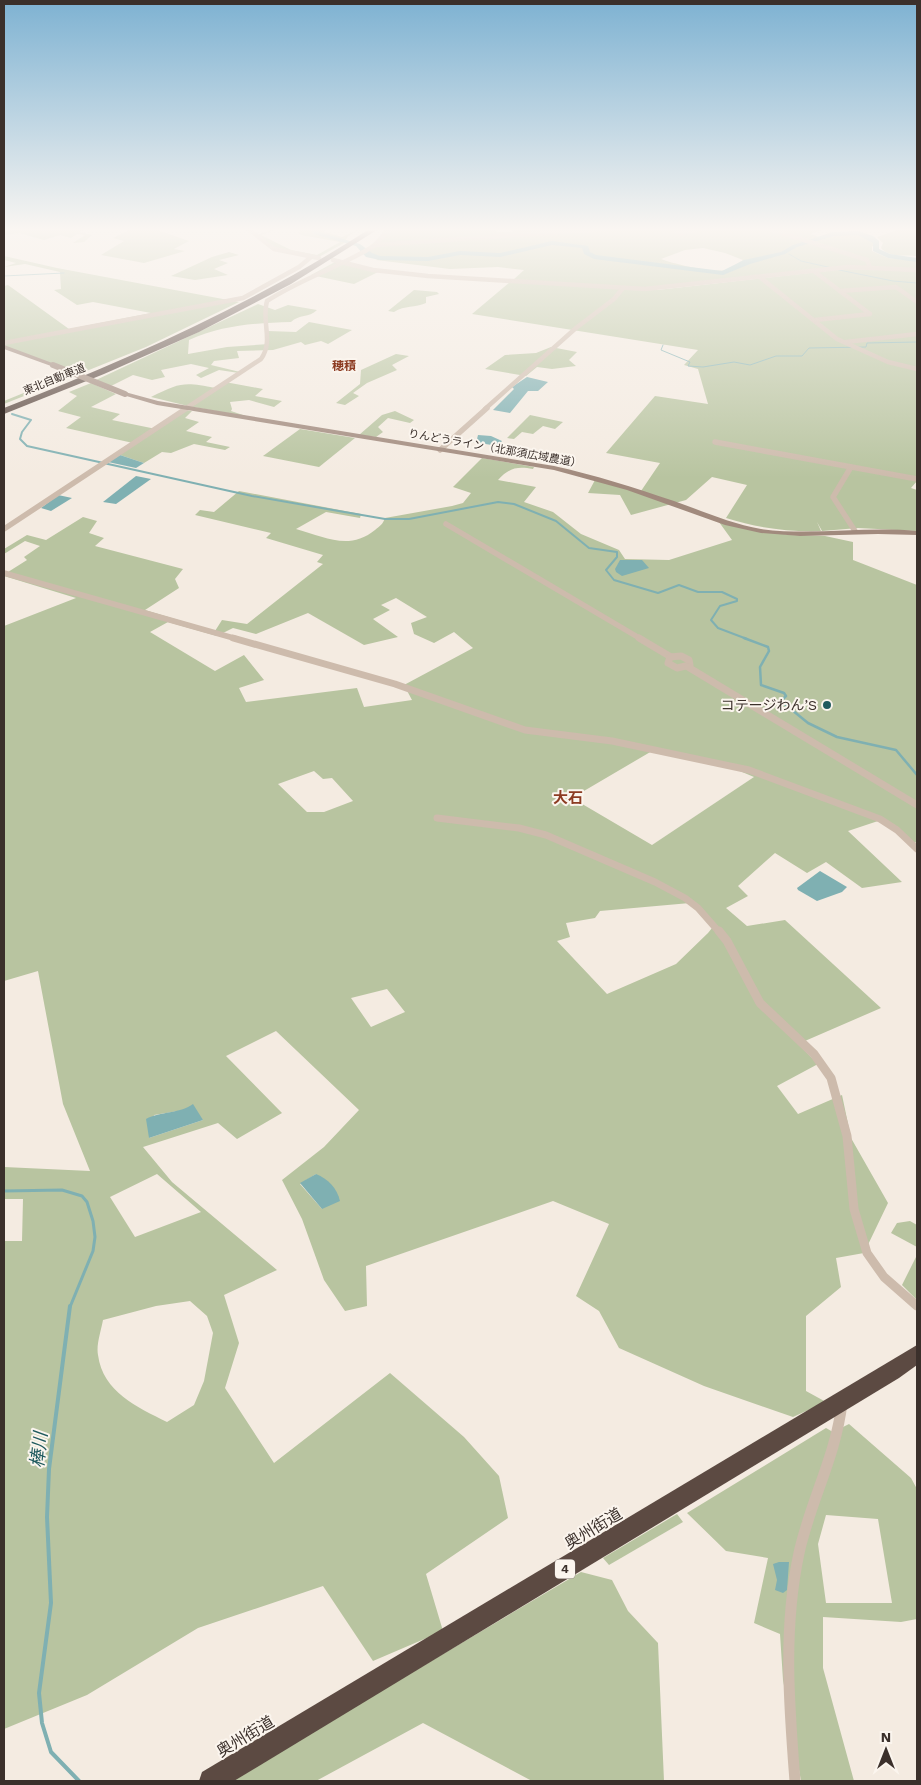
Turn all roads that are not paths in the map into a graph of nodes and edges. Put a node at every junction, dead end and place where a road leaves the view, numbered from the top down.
1 (172, 311) edge
2 (225, 311) edge
3 (233, 311) edge
4 (264, 311) edge
5 (598, 311) edge
6 (804, 311) edge
7 (866, 311) edge
8 (815, 320) junction
9 (917, 334) edge
10 (844, 342) junction
11 (4, 343) edge
12 (4, 347) edge
13 (917, 370) edge
14 (4, 407) edge
15 (189, 408) junction
16 (4, 411) edge
17 (715, 442) dead end
18 (440, 450) junction
19 (851, 467) junction
20 (917, 479) edge
21 (446, 524) dead end
22 (4, 529) edge
23 (855, 532) junction
24 (917, 533) edge
25 (4, 573) edge
26 (671, 657) junction
27 (688, 667) junction
28 (917, 805) edge
29 (437, 818) dead end
30 (917, 849) edge
31 (917, 1306) edge
32 (917, 1354) edge
33 (842, 1402) junction
34 (212, 1781) edge
35 (795, 1781) edge

1 - 11 street
2 - 14 highway, 東北自動車道
3 - 16 highway, 東北自動車道
4 - 15 street
5 - 18 street
6 - 8 street
7 - 8 street
8 - 10 street
9 - 10 street
10 - 13 street
12 - 15 street, りんどうライン（北那須広域農道）, bridge
15 - 18 street, りんどうライン（北那須広域農道）
15 - 22 street
17 - 19 street
18 - 23 street, りんどうライン（北那須広域農道）
19 - 20 street
19 - 23 street
21 - 26 street
23 - 24 street, りんどうライン（北那須広域農道）
25 - 30 street
26 - 27 street
26 - 27 street
27 - 28 street
29 - 31 street
32 - 33 highway, 奥州街道 / 4
33 - 34 highway, 奥州街道 / 4
33 - 35 street

